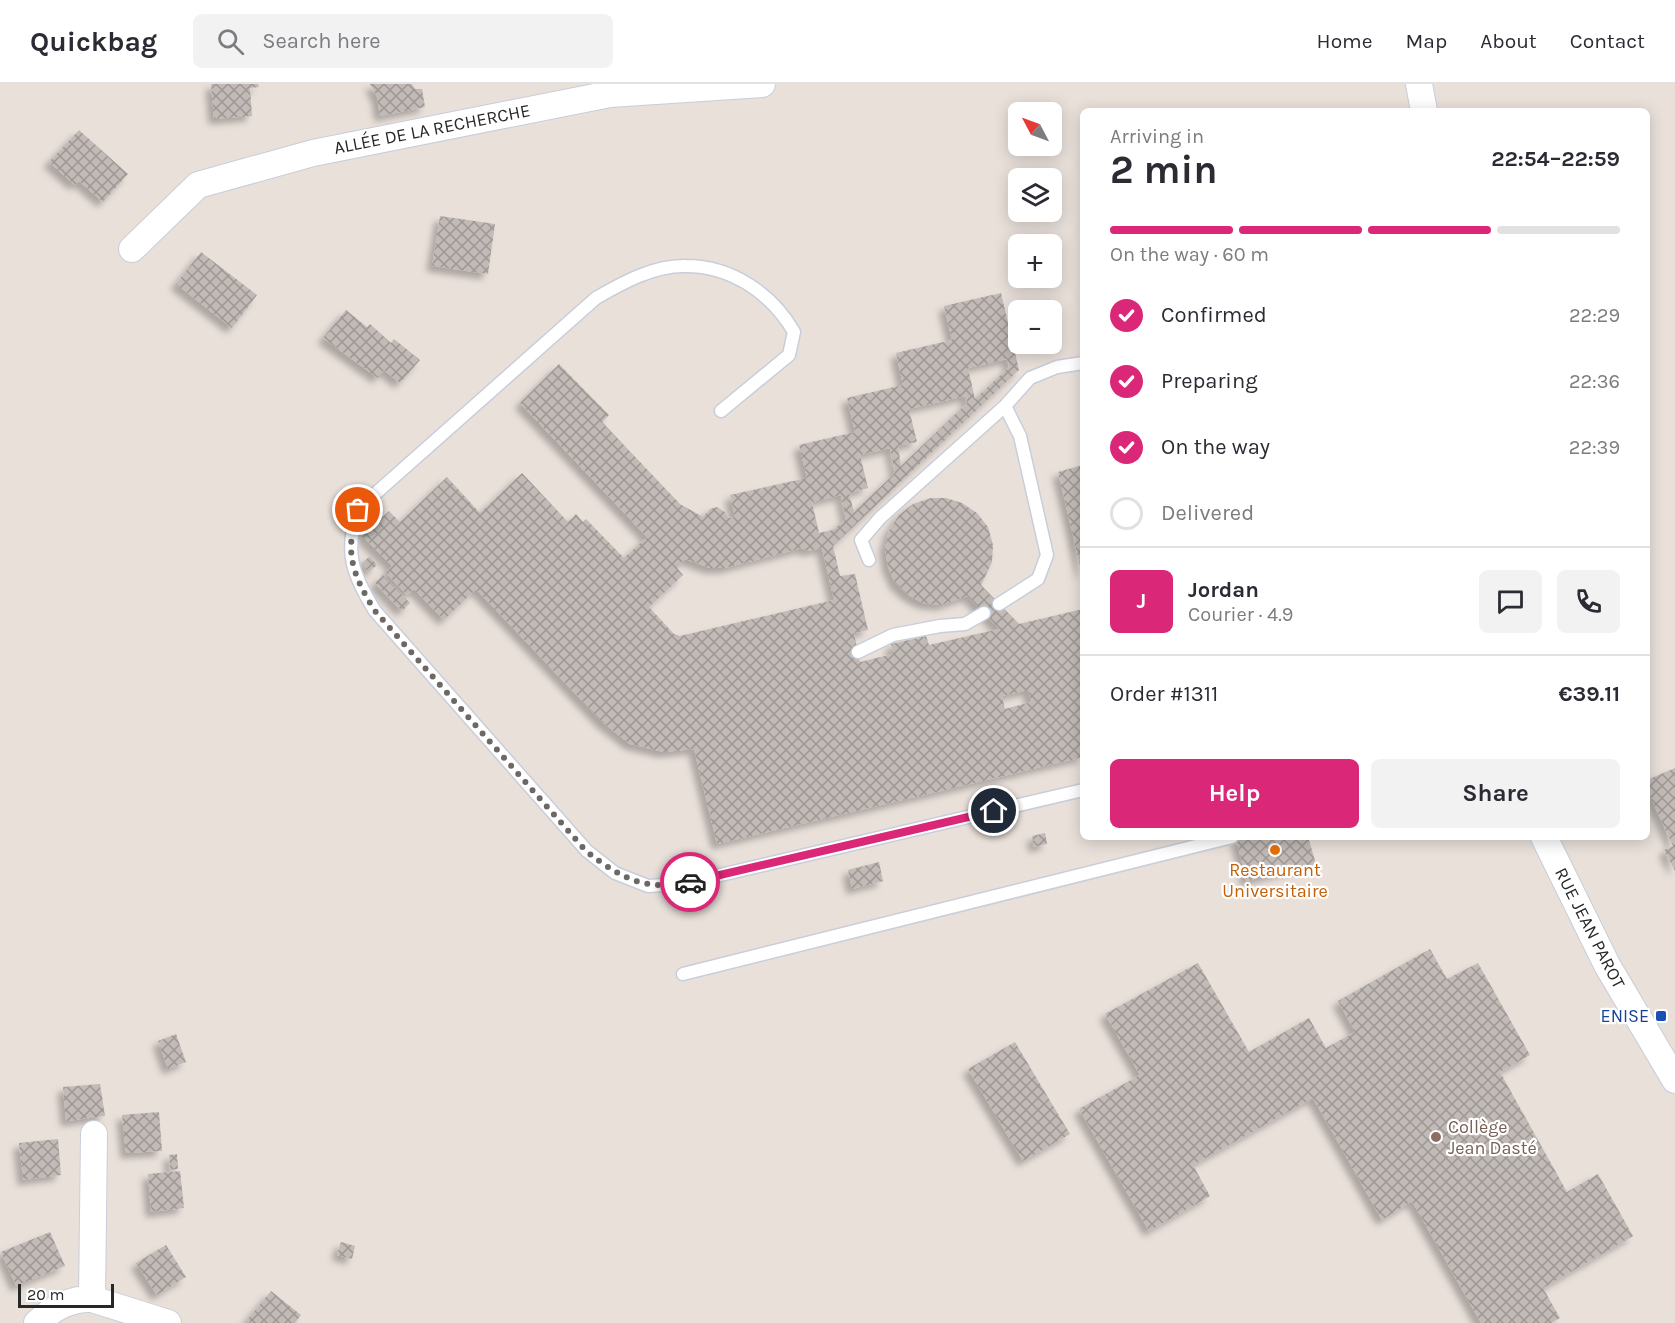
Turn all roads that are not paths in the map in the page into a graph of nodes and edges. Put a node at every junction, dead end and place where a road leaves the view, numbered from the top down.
1 (762, 84) edge
2 (1419, 84) edge
3 (1423, 108) edge
4 (132, 249) dead end
5 (1080, 363) edge
6 (1005, 406) junction
7 (721, 411) dead end
8 (869, 560) dead end
9 (999, 604) dead end
10 (984, 613) dead end
11 (858, 652) dead end
12 (1080, 791) edge
13 (1220, 840) edge
14 (1545, 840) edge
15 (682, 974) dead end
16 (1675, 1080) edge
17 (94, 1134) dead end
18 (93, 1299) junction
19 (37, 1323) edge
20 (168, 1323) edge

1 - 4 street, ALLÉE DE LA RECHERCHE
2 - 3 street
5 - 6 lane
6 - 8 lane
6 - 9 lane
7 - 12 lane
10 - 11 lane
13 - 15 lane
14 - 16 street, RUE JEAN PAROT
17 - 18 street
18 - 19 street
18 - 20 street

